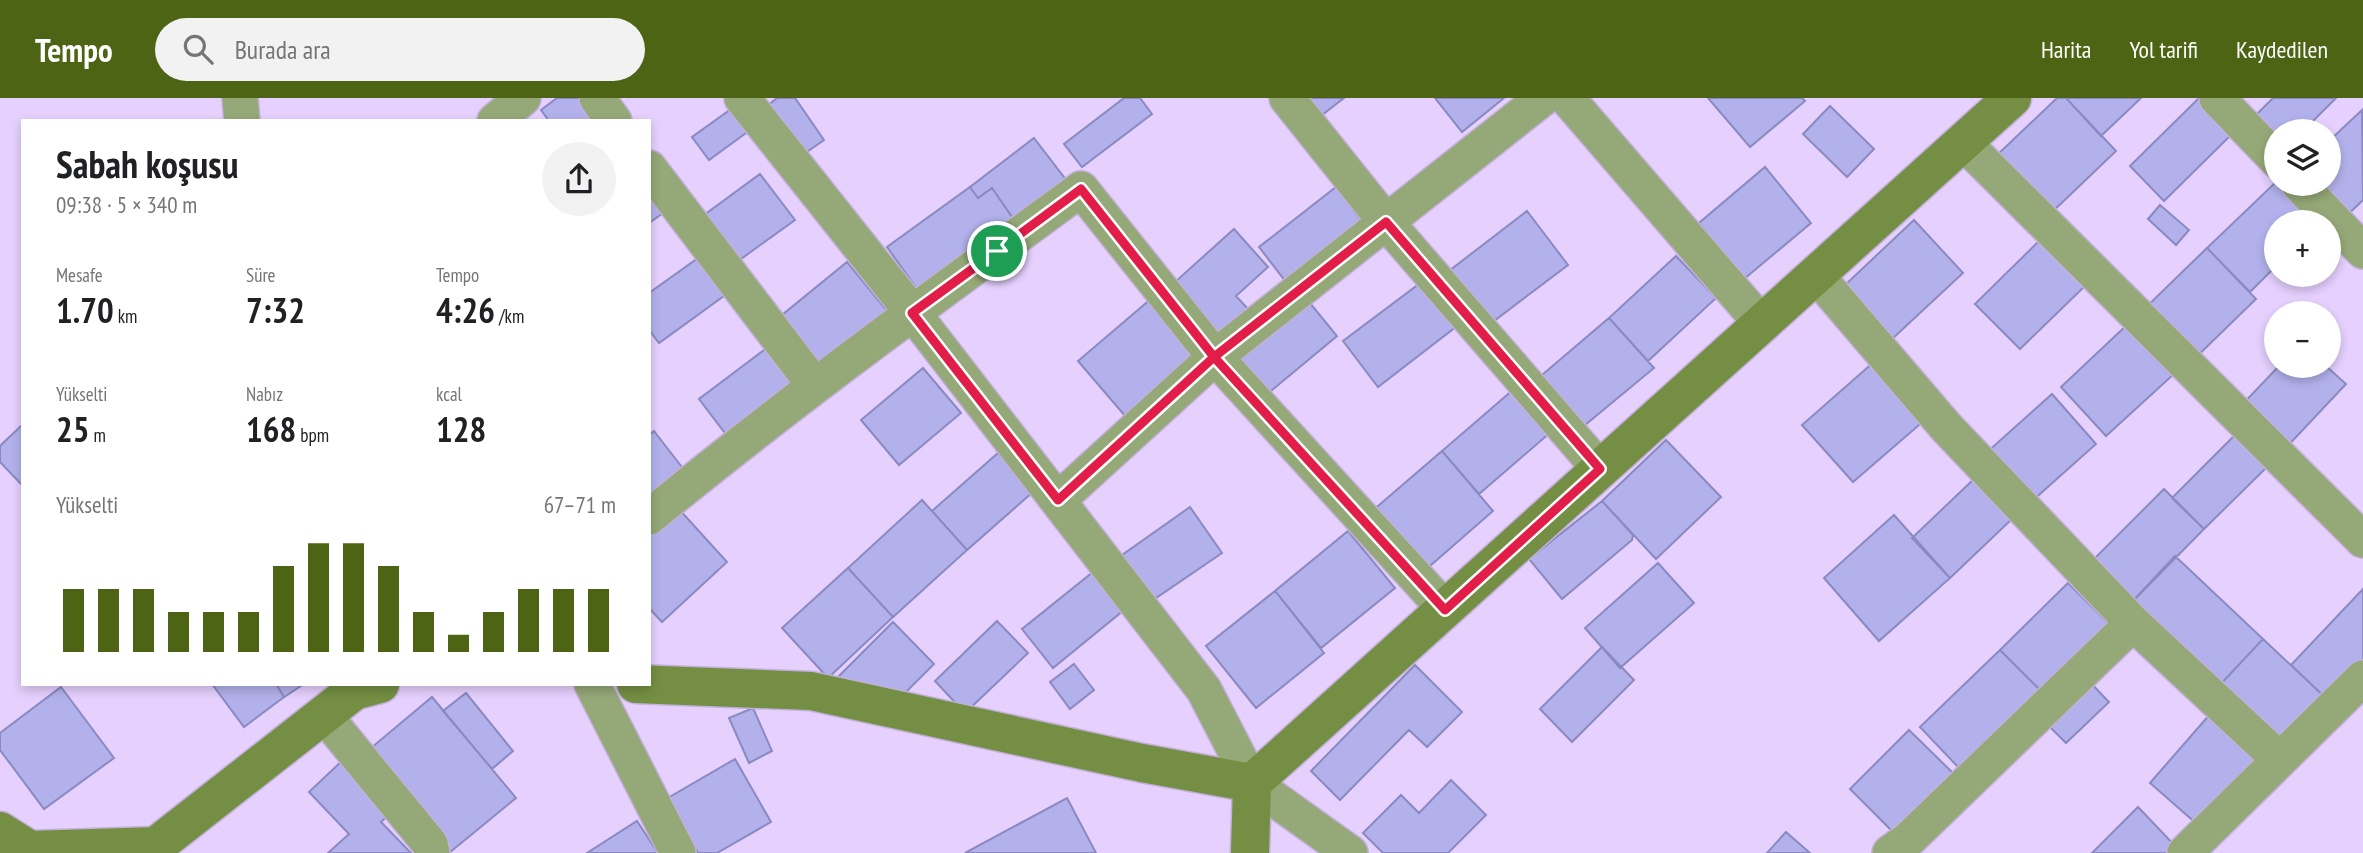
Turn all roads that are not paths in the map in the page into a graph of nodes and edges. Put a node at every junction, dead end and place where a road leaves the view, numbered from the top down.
1 (240, 98) edge
2 (523, 98) edge
3 (597, 98) edge
4 (743, 98) edge
5 (1287, 98) edge
6 (1544, 98) edge
7 (1567, 98) edge
8 (2012, 98) edge
9 (2217, 98) edge
10 (242, 119) edge
11 (497, 119) edge
12 (613, 119) edge
13 (1963, 142) junction
14 (2264, 147) edge
15 (651, 171) edge
16 (2310, 196) edge
17 (1386, 222) junction
18 (2363, 251) edge
19 (1816, 275) junction
20 (912, 313) junction
21 (1762, 324) junction
22 (1214, 357) junction
23 (815, 386) junction
24 (1600, 469) junction
25 (1058, 500) junction
26 (651, 515) edge
27 (2363, 540) edge
28 (1445, 610) junction
29 (2133, 623) junction
30 (2363, 678) edge
31 (651, 685) edge
32 (373, 686) edge
33 (593, 686) edge
34 (324, 715) junction
35 (2280, 759) junction
36 (1252, 783) junction
37 (17, 845) edge
38 (1906, 849) edge
39 (157, 850) edge
40 (432, 853) edge
41 (678, 853) edge
42 (1250, 853) edge
43 (1350, 853) edge
44 (2185, 853) edge

1 - 10 street
2 - 11 street
3 - 12 street
4 - 20 street
5 - 17 street
6 - 17 street
7 - 21 street
8 - 13 street
9 - 14 street
13 - 19 street
13 - 27 street
15 - 23 street
16 - 18 street
17 - 22 street
17 - 24 street
19 - 21 street
19 - 29 street
20 - 22 street
20 - 23 street
20 - 25 street
21 - 24 street
22 - 25 street
22 - 28 street
23 - 26 street
24 - 28 street
25 - 36 street
28 - 36 street
29 - 35 street
29 - 38 street
30 - 35 street
31 - 36 street
32 - 34 street
33 - 41 street
34 - 39 street
34 - 40 street
35 - 44 street
36 - 42 street
36 - 43 street
37 - 39 street

